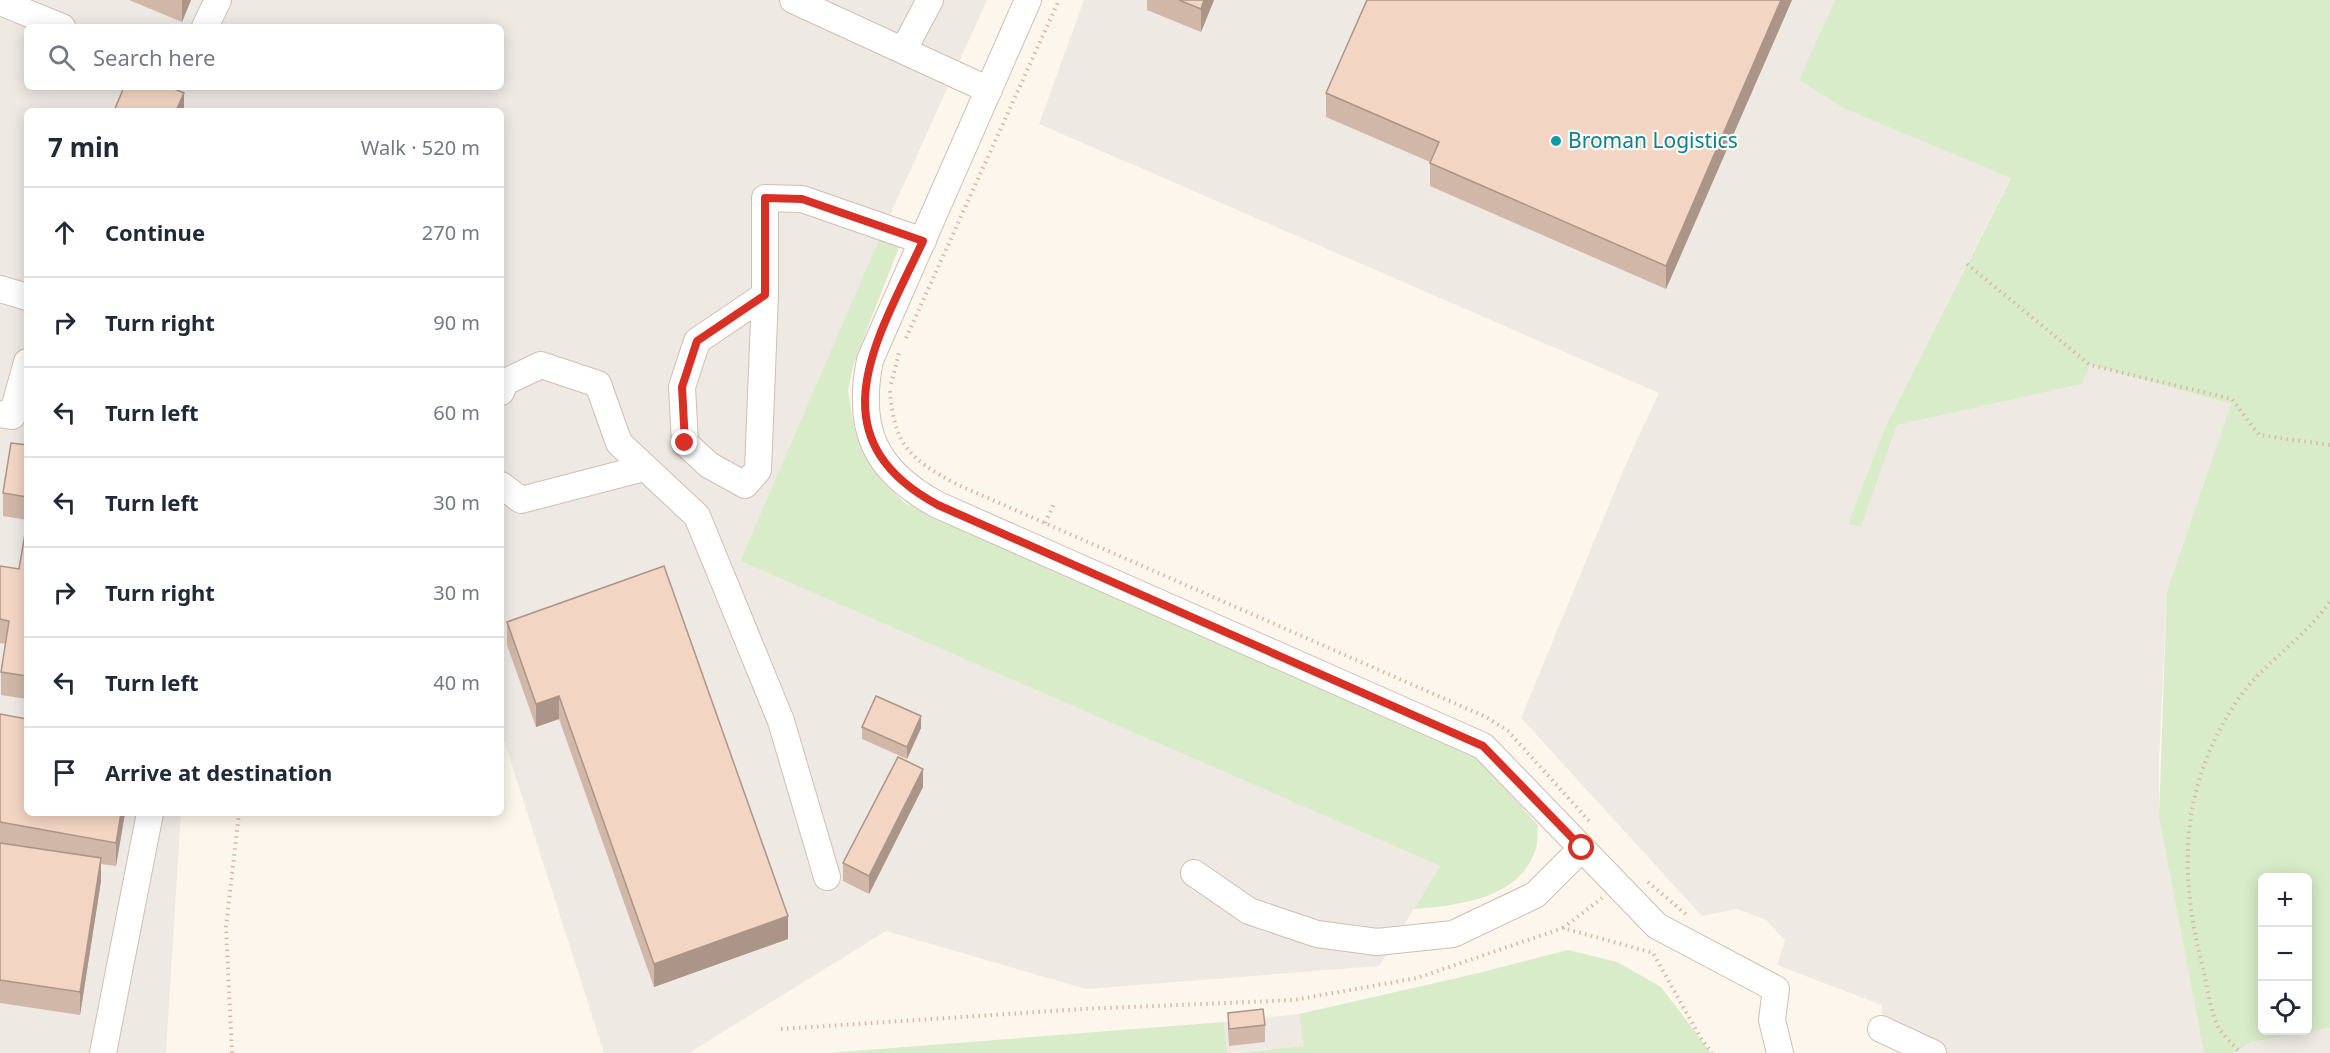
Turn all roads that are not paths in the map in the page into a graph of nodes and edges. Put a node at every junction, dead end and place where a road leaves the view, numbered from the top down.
1 (218, 0) edge
2 (793, 0) edge
3 (930, 0) edge
4 (1028, 0) edge
5 (0, 2) edge
6 (55, 24) edge
7 (207, 24) edge
8 (904, 49) junction
9 (989, 90) junction
10 (923, 241) junction
11 (0, 289) edge
12 (765, 295) junction
13 (24, 296) edge
14 (24, 373) edge
15 (504, 384) edge
16 (0, 414) edge
17 (644, 468) junction
18 (504, 487) edge
19 (149, 816) edge
20 (1590, 839) junction
21 (1194, 873) dead end
22 (827, 877) dead end
23 (1881, 1029) dead end
24 (103, 1053) edge
25 (1780, 1053) edge
26 (1934, 1053) edge

1 - 7 street
2 - 8 street
3 - 8 street
4 - 9 street
5 - 6 street
8 - 9 street
9 - 10 street
10 - 12 street
10 - 20 street
11 - 13 street
12 - 12 street
14 - 16 street
15 - 17 street
17 - 18 street
17 - 22 street
19 - 24 street
20 - 21 street
20 - 25 street
23 - 26 street

